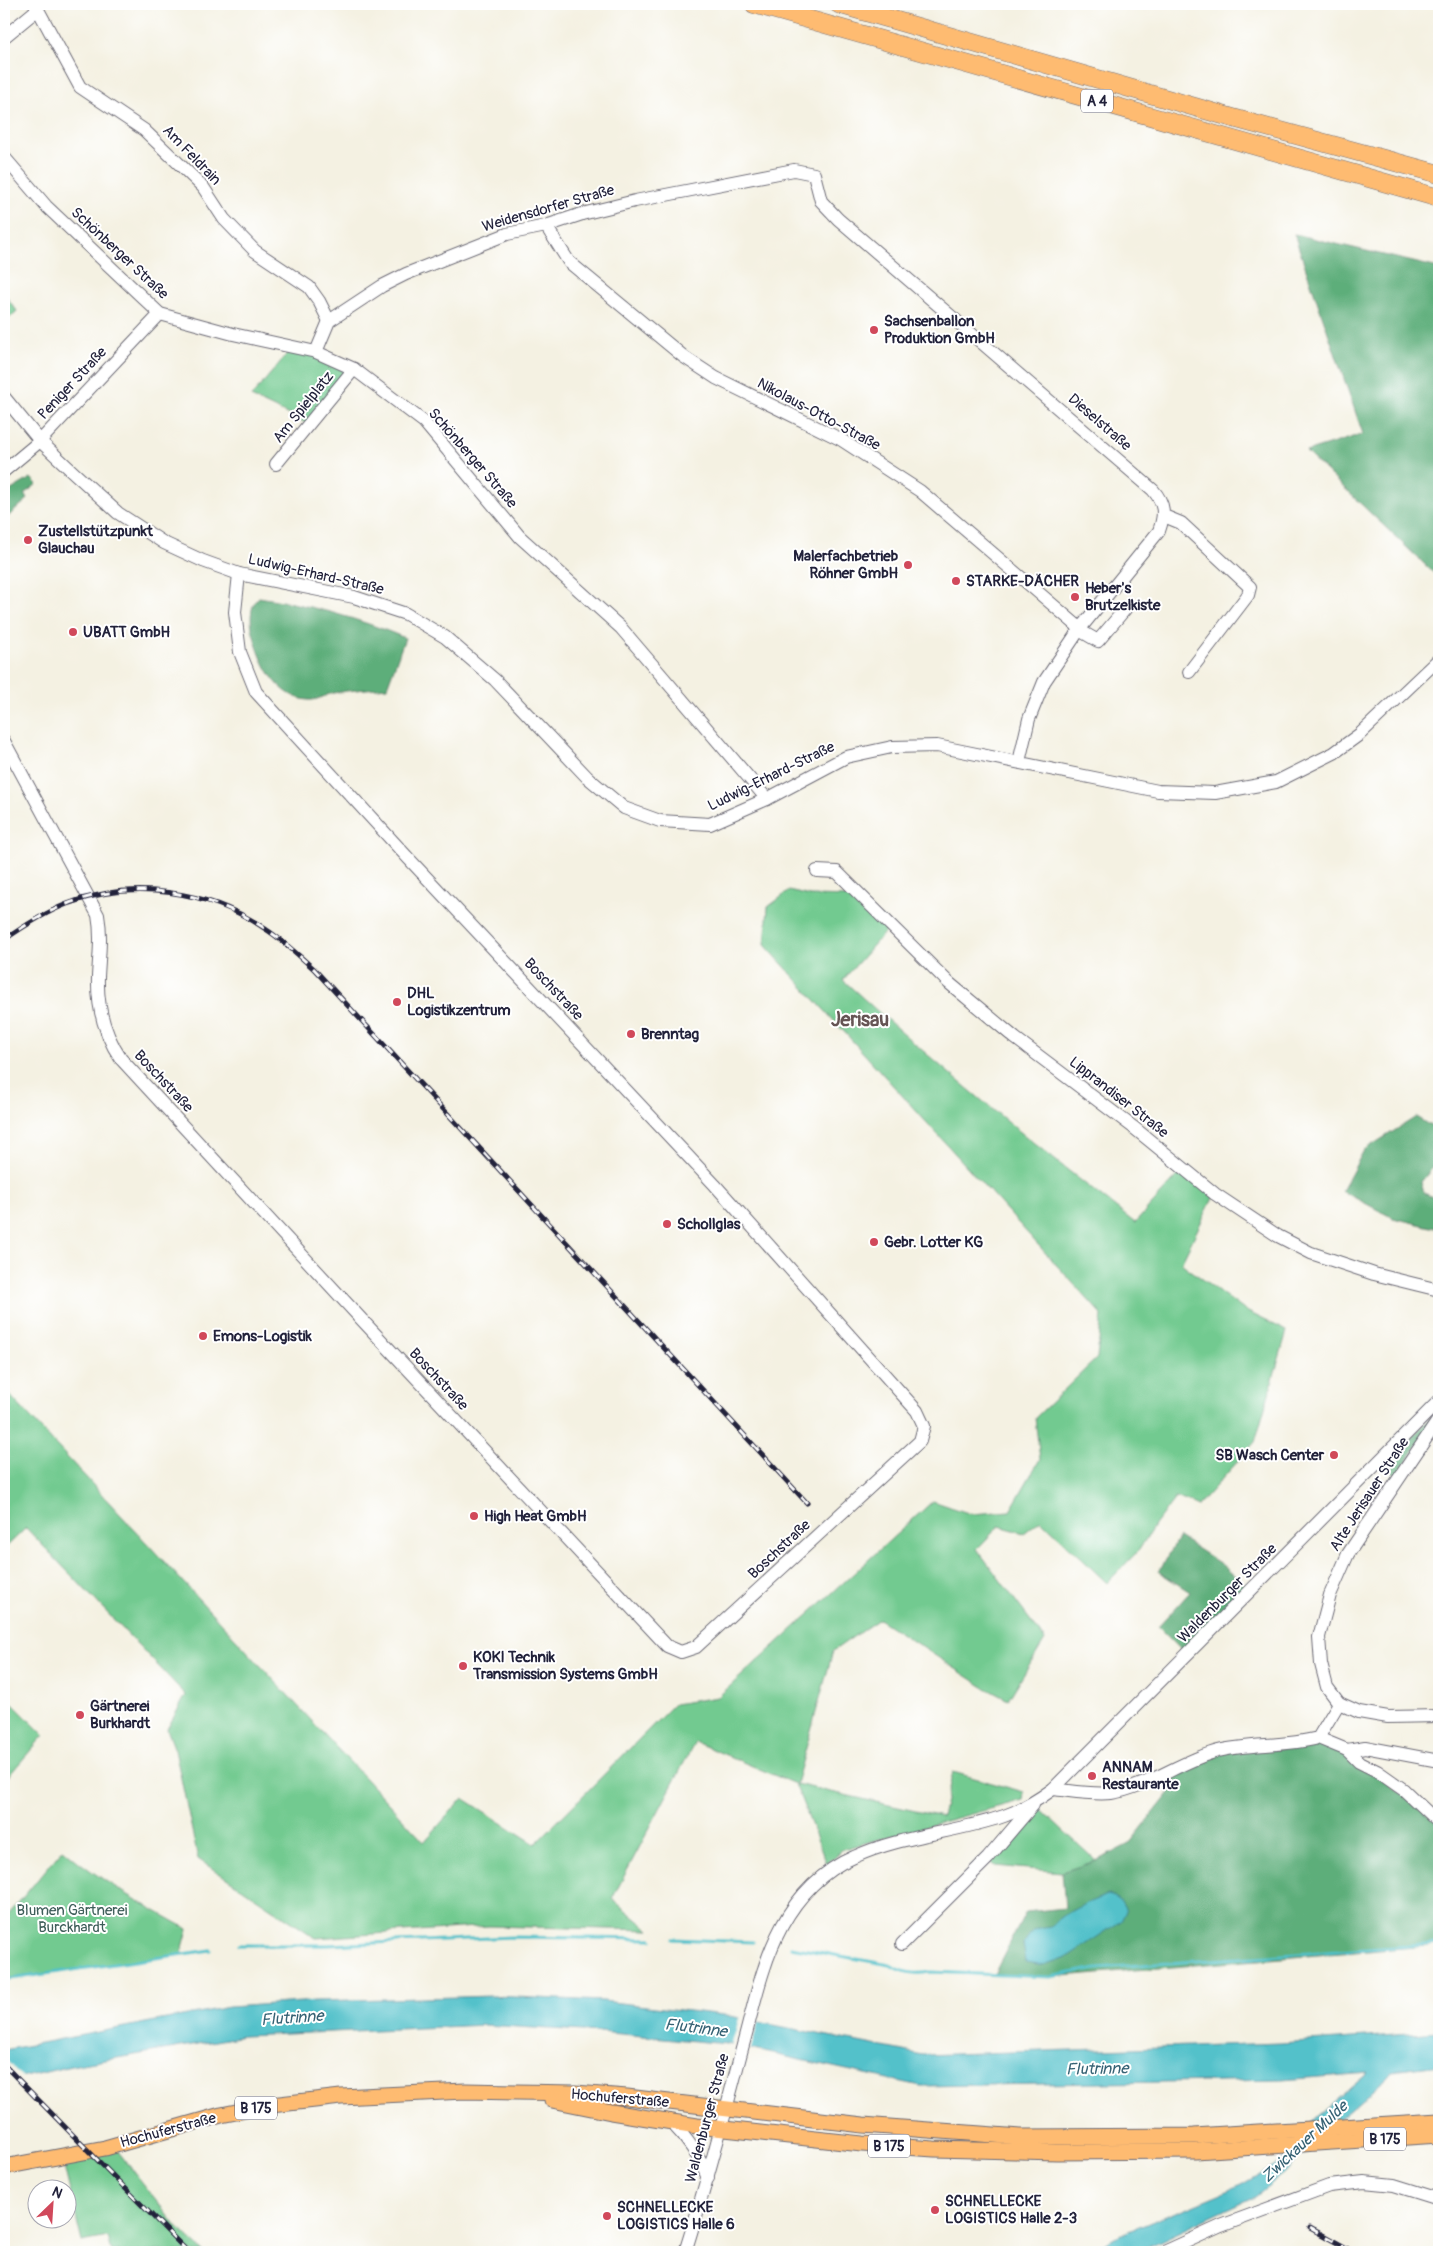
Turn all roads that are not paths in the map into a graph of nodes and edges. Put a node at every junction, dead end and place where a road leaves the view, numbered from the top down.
1 (754, 4) edge
2 (838, 4) edge
3 (37, 6) edge
4 (4, 37) edge
5 (4, 157) edge
6 (794, 170) joint
7 (1439, 174) edge
8 (1439, 198) edge
9 (546, 226) junction
10 (160, 314) junction
11 (329, 321) junction
12 (316, 352) junction
13 (354, 370) junction
14 (4, 397) edge
15 (40, 441) junction
16 (276, 464) dead end
17 (4, 471) edge
18 (1164, 516) junction
19 (239, 574) junction
20 (1126, 608) dead end
21 (1080, 629) junction
22 (1439, 658) edge
23 (1189, 672) dead end
24 (4, 741) edge
25 (1019, 762) junction
26 (767, 799) junction
27 (817, 871) dead end
28 (1439, 1290) edge
29 (1439, 1401) edge
30 (1439, 1420) edge
31 (1339, 1703) junction
32 (1439, 1716) edge
33 (1318, 1738) junction
34 (1347, 1750) junction
35 (1439, 1761) edge
36 (1053, 1789) junction
37 (1034, 1803) junction
38 (1439, 1822) edge
39 (902, 1944) dead end
40 (513, 2092) junction
41 (727, 2110) junction
42 (1439, 2121) edge
43 (671, 2122) junction
44 (722, 2129) junction
45 (1439, 2135) edge
46 (4, 2167) edge
47 (708, 2178) junction
48 (1439, 2199) edge
49 (685, 2252) edge
50 (1164, 2252) edge

1 - 8 highway, A 4
2 - 7 highway, A 4
3 - 4 street, Am Feldrain
3 - 11 street, Am Feldrain
5 - 10 street, Schönberger Straße
6 - 9 street, Weidensdorfer Straße
6 - 18 street, Dieselstraße
9 - 11 street, Weidensdorfer Straße
9 - 21 street, Nikolaus-Otto-Straße
10 - 12 street, Schönberger Straße
10 - 15 street, Peniger Straße
11 - 12 street
12 - 13 street, Schönberger Straße
13 - 16 street, Am Spielplatz
13 - 26 street, Schönberger Straße
14 - 15 street, Ludwig-Erhard-Straße
15 - 17 street, Peniger Straße
15 - 19 street, Ludwig-Erhard-Straße
18 - 21 street
18 - 23 street
19 - 24 street, Boschstraße
19 - 26 street, Ludwig-Erhard-Straße
20 - 21 street, Nikolaus-Otto-Straße
21 - 25 street
22 - 25 street, Ludwig-Erhard-Straße
25 - 26 street, Ludwig-Erhard-Straße
27 - 28 street, Lipprandiser Straße
29 - 36 street, Waldenburger Straße
30 - 31 street, Alte Jerisauer Straße
31 - 32 street
31 - 33 street
33 - 34 street
33 - 36 street
34 - 35 street
34 - 38 street
36 - 37 street, Waldenburger Straße
37 - 39 street, Waldenburger Straße
37 - 41 street, Waldenburger Straße
40 - 41 main road, Hochuferstraße / B 175
40 - 43 main road, Hochuferstraße / B 175
40 - 46 main road, Hochuferstraße / B 175
41 - 42 main road, B 175
41 - 44 street, Waldenburger Straße
43 - 44 main road, Hochuferstraße / B 175
43 - 47 street
44 - 45 main road, B 175
44 - 47 street, Waldenburger Straße
47 - 49 street, Waldenburger Straße
48 - 50 street

